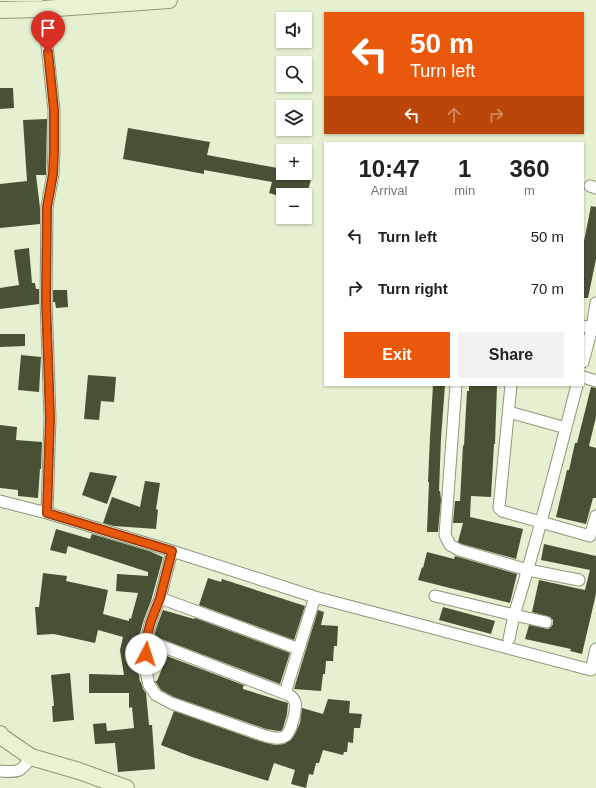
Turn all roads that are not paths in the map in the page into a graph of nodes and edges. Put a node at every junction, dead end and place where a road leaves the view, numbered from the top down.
1 (169, 0) edge
2 (43, 9) junction
3 (0, 10) edge
4 (596, 303) edge
5 (588, 327) edge
6 (584, 355) edge
7 (584, 377) edge
8 (596, 381) edge
9 (456, 386) edge
10 (512, 386) edge
11 (577, 386) edge
12 (509, 412) junction
13 (566, 428) junction
14 (0, 501) edge
15 (47, 513) junction
16 (596, 516) edge
17 (541, 522) junction
18 (593, 537) edge
19 (172, 551) junction
20 (528, 570) junction
21 (579, 580) dead end
22 (435, 596) dead end
23 (315, 597) junction
24 (160, 598) junction
25 (514, 615) junction
26 (546, 622) dead end
27 (509, 639) dead end
28 (146, 640) junction
29 (299, 649) junction
30 (596, 649) edge
31 (285, 693) junction
32 (0, 734) edge
33 (31, 757) junction
34 (0, 771) edge
35 (126, 788) edge

1 - 2 main road
2 - 3 main road
2 - 15 street
4 - 5 street
5 - 6 street
7 - 8 street
9 - 20 street
10 - 12 street
11 - 13 street
12 - 13 street
12 - 17 street
13 - 17 street
14 - 15 street
15 - 19 street
16 - 18 street
17 - 18 street
17 - 20 street
19 - 23 street
19 - 24 street
20 - 21 street
20 - 25 street
22 - 25 street
23 - 29 street
23 - 30 street
24 - 28 street
24 - 29 street
25 - 26 street
25 - 27 street
28 - 31 street
28 - 31 street
29 - 31 street
32 - 33 main road
33 - 34 street
33 - 35 main road

